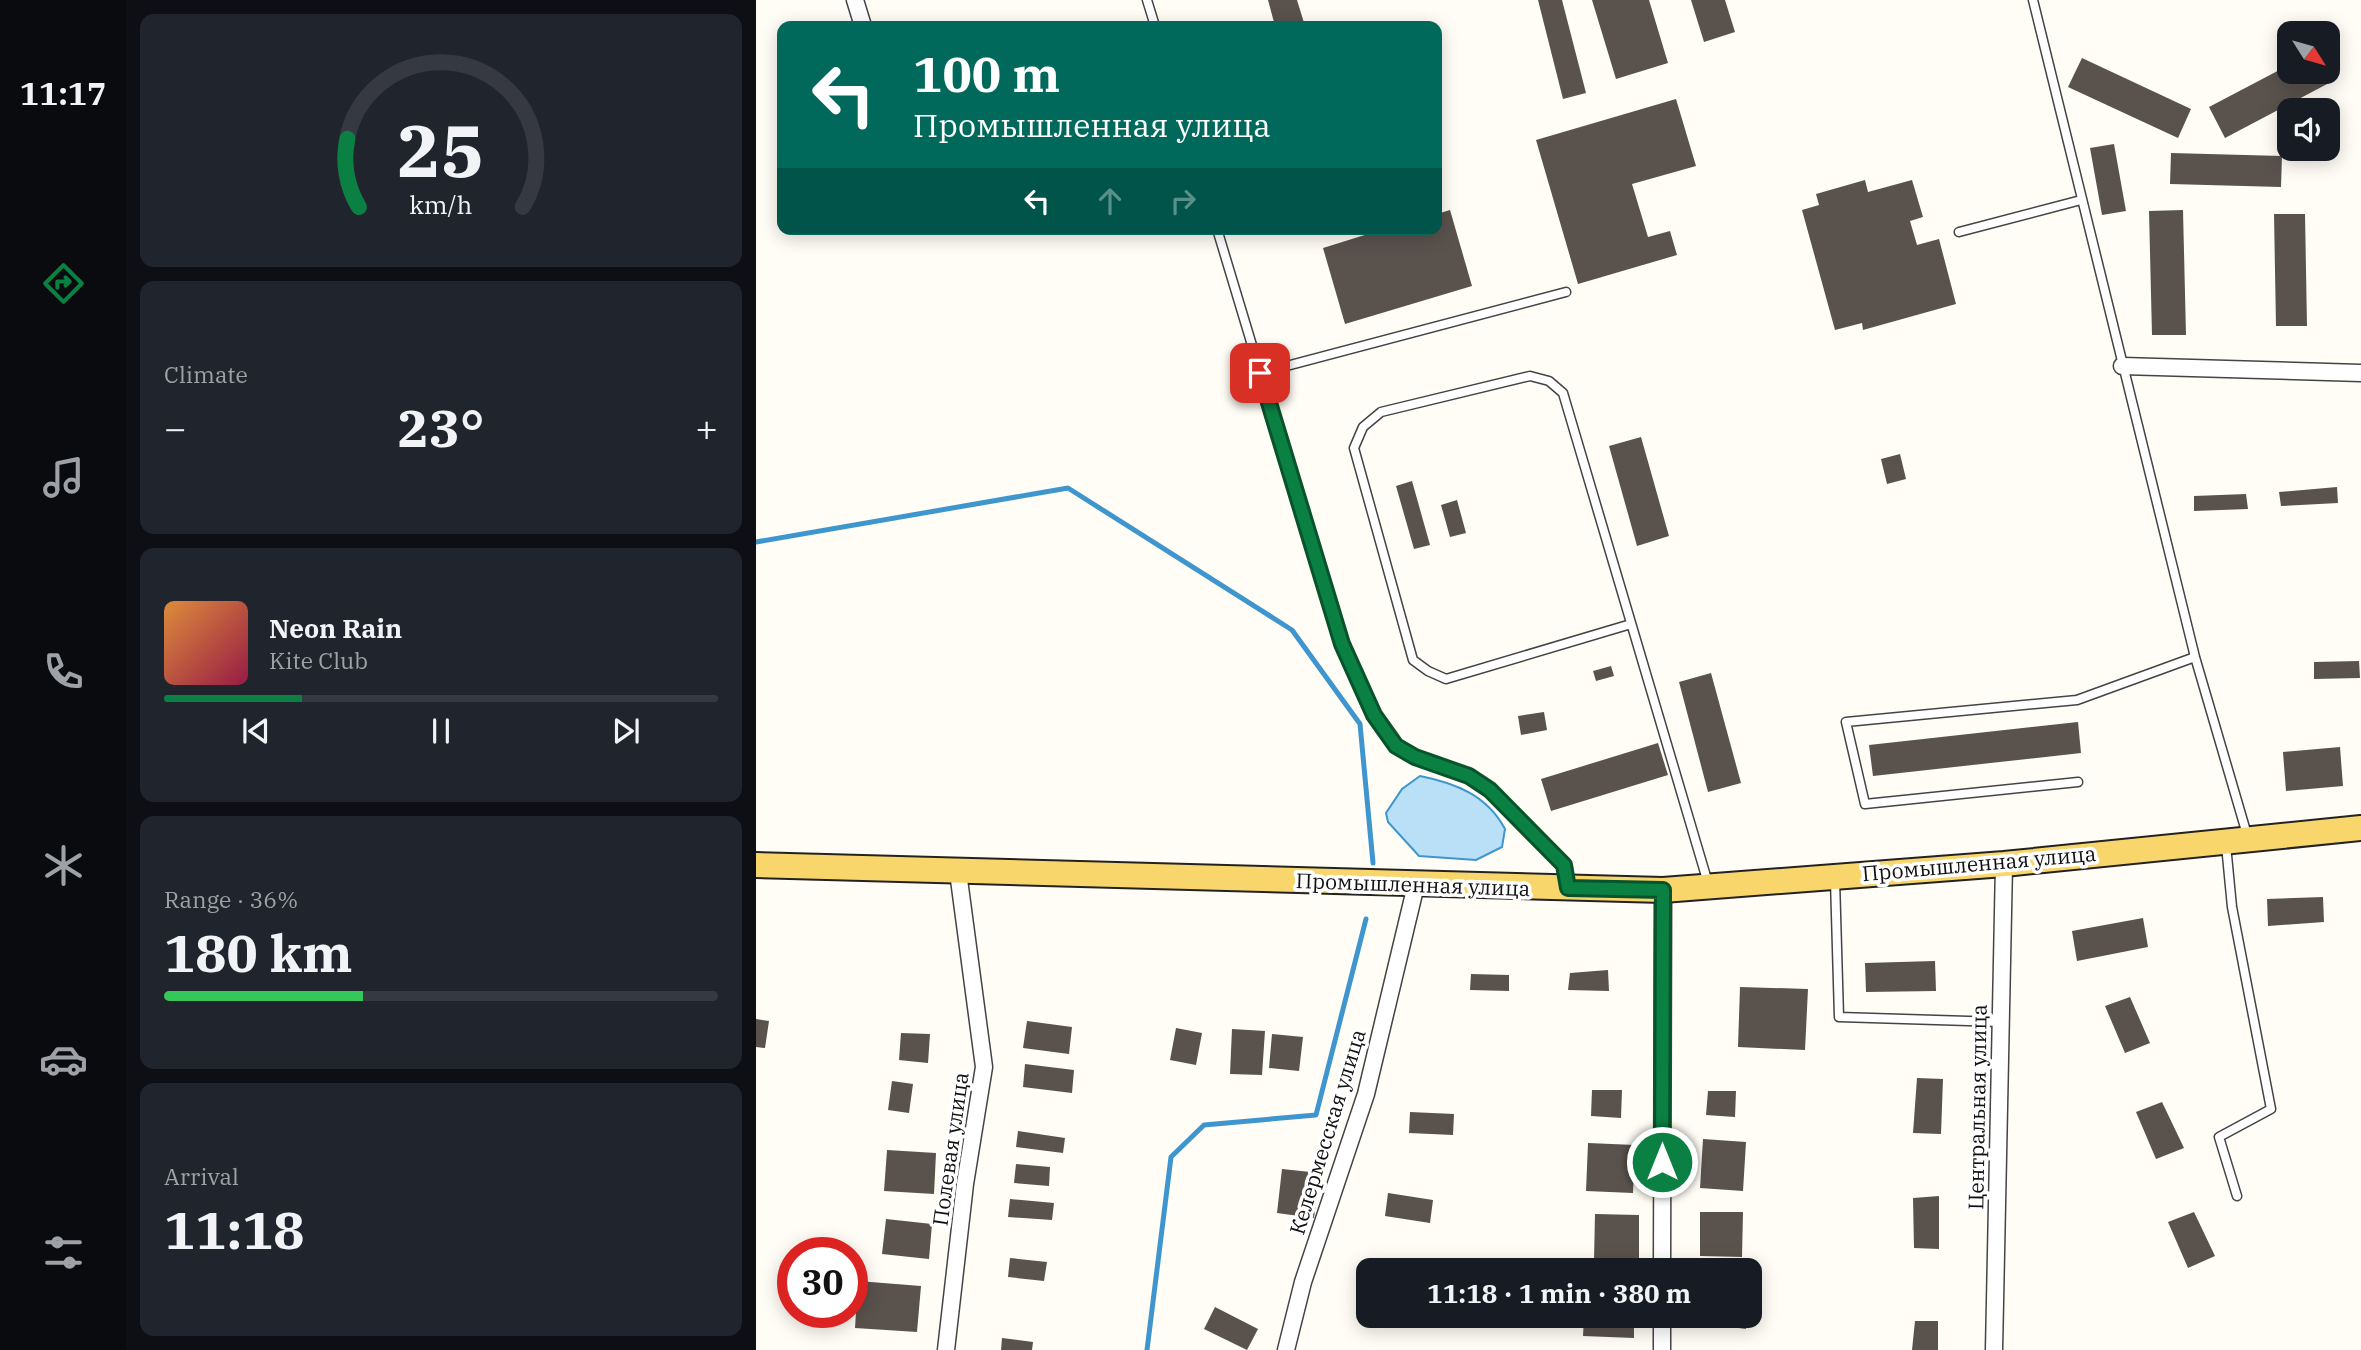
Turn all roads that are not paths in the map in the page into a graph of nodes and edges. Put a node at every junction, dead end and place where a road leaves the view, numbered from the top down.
1 (855, 0) edge
2 (1147, 0) edge
3 (2033, 0) edge
4 (861, 21) edge
5 (1153, 21) edge
6 (2081, 200) junction
7 (1959, 232) dead end
8 (1219, 235) edge
9 (1566, 292) dead end
10 (2122, 366) junction
11 (1260, 373) junction
12 (2361, 373) edge
13 (1631, 624) junction
14 (2195, 657) junction
15 (2078, 782) dead end
16 (2361, 828) edge
17 (2237, 839) junction
18 (2004, 864) junction
19 (756, 865) edge
20 (958, 872) junction
21 (1835, 877) junction
22 (1416, 885) junction
23 (1709, 886) junction
24 (1568, 888) junction
25 (1663, 890) junction
26 (2001, 1022) junction
27 (2237, 1196) dead end
28 (1662, 1258) edge
29 (1662, 1328) edge
30 (946, 1350) edge
31 (1286, 1350) edge
32 (1662, 1350) edge
33 (1994, 1350) edge

1 - 4 street
2 - 5 lane
3 - 6 lane
6 - 7 lane
6 - 10 lane
8 - 11 lane
9 - 11 lane
10 - 12 street
10 - 14 lane
11 - 24 lane
13 - 13 lane
13 - 23 lane
14 - 15 lane
14 - 17 lane
16 - 17 main road, Промышленная улица
17 - 18 main road, Промышленная улица
17 - 27 lane
18 - 21 main road, Промышленная улица
18 - 26 street, Центральная улица
19 - 20 main road, Промышленная улица
20 - 22 main road, Промышленная улица
20 - 30 street, Полевая улица
21 - 23 main road, Промышленная улица
21 - 26 lane
22 - 24 main road, Промышленная улица
22 - 31 street, Келермесская улица
23 - 25 main road, Промышленная улица
24 - 25 main road, Промышленная улица
25 - 28 street
26 - 33 street, Центральная улица
29 - 32 street

